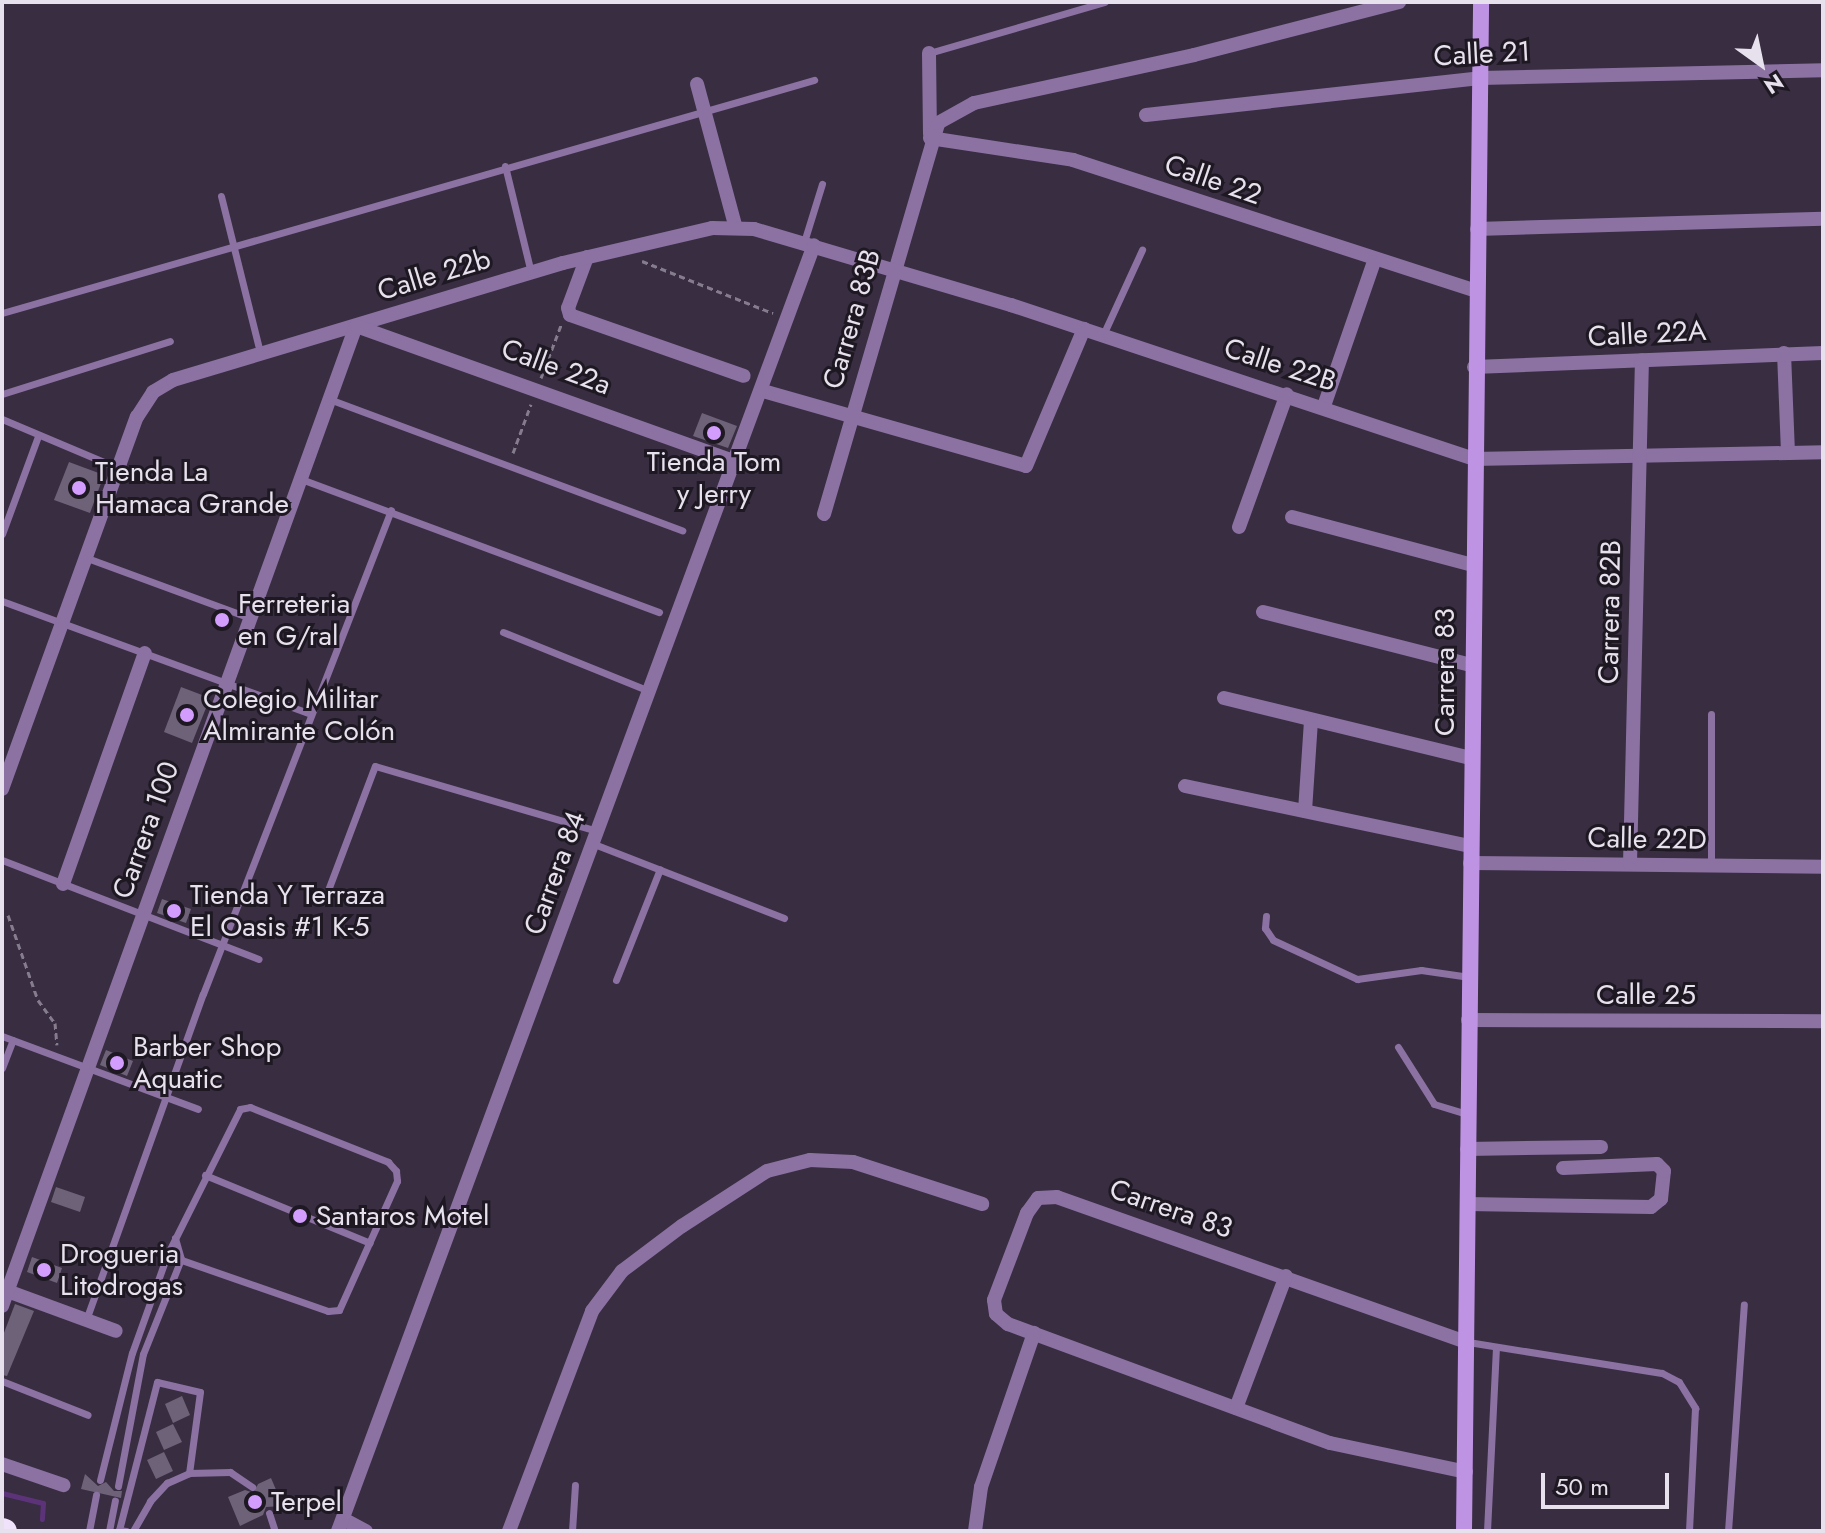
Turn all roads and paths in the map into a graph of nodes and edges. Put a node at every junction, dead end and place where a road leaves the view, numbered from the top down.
1 (1105, 2) edge
2 (1399, 2) edge
3 (1481, 2) edge
4 (929, 53) joint
5 (1823, 70) edge
6 (1480, 78) junction
7 (814, 80) dead end
8 (697, 84) dead end
9 (706, 113) junction
10 (1146, 115) dead end
11 (930, 138) junction
12 (505, 166) junction
13 (822, 184) dead end
14 (221, 196) dead end
15 (1823, 219) edge
16 (735, 225) junction
17 (1477, 229) junction
18 (809, 244) junction
19 (235, 245) junction
20 (615, 250) junction
21 (1142, 250) dead end
22 (587, 257) junction
23 (1374, 262) junction
24 (893, 272) junction
25 (531, 273) junction
26 (1475, 291) junction
27 (2, 313) edge
28 (788, 319) junction
29 (356, 326) junction
30 (1084, 329) junction
31 (1103, 335) junction
32 (170, 341) dead end
33 (260, 353) junction
34 (1784, 353) junction
35 (1823, 353) edge
36 (1642, 360) junction
37 (1474, 367) junction
38 (744, 376) dead end
39 (763, 391) junction
40 (2, 394) edge
41 (1287, 394) junction
42 (329, 399) junction
43 (1324, 406) junction
44 (853, 414) junction
45 (2, 419) edge
46 (38, 436) junction
47 (1823, 452) edge
48 (1788, 453) junction
49 (1639, 457) junction
50 (1473, 459) junction
51 (736, 462) junction
52 (118, 468) junction
53 (301, 479) junction
54 (391, 510) junction
55 (824, 514) dead end
56 (1292, 517) dead end
57 (1239, 527) dead end
58 (682, 530) dead end
59 (2, 534) edge
60 (87, 558) junction
61 (1472, 565) junction
62 (2, 601) edge
63 (659, 612) dead end
64 (1263, 612) dead end
65 (251, 618) junction
66 (61, 625) junction
67 (503, 632) dead end
68 (145, 653) junction
69 (1471, 665) junction
70 (227, 683) junction
71 (651, 692) junction
72 (1224, 698) dead end
73 (311, 714) junction
74 (1711, 714) dead end
75 (1311, 720) junction
76 (1470, 758) junction
77 (1185, 786) dead end
78 (2, 789) edge
79 (1305, 811) junction
80 (596, 838) junction
81 (1470, 855) junction
82 (2, 860) edge
83 (1630, 864) junction
84 (1711, 866) junction
85 (1823, 867) edge
86 (660, 869) junction
87 (63, 884) junction
88 (325, 898) dead end
89 (8, 915) dead end
90 (143, 915) junction
91 (1266, 916) dead end
92 (784, 918) dead end
93 (222, 945) junction
94 (259, 959) dead end
95 (1469, 977) junction
96 (616, 980) dead end
97 (1468, 1020) junction
98 (1823, 1021) edge
99 (2, 1036) edge
100 (13, 1040) junction
101 (1398, 1047) dead end
102 (58, 1057) junction
103 (2, 1068) edge
104 (88, 1068) junction
105 (166, 1097) junction
106 (198, 1109) dead end
107 (1468, 1115) junction
108 (1601, 1147) dead end
109 (1467, 1149) junction
110 (1563, 1168) dead end
111 (205, 1175) junction
112 (982, 1204) dead end
113 (1467, 1204) junction
114 (175, 1238) junction
115 (370, 1243) junction
116 (167, 1255) junction
117 (181, 1259) junction
118 (1286, 1276) junction
119 (5, 1290) edge
120 (1744, 1305) dead end
121 (2, 1306) edge
122 (86, 1320) junction
123 (116, 1331) dead end
124 (1034, 1333) junction
125 (1466, 1342) junction
126 (1496, 1347) junction
127 (2, 1381) edge
128 (1236, 1408) junction
129 (88, 1415) dead end
130 (2, 1464) edge
131 (1466, 1472) junction
132 (189, 1473) junction
133 (100, 1480) dead end
134 (63, 1485) dead end
135 (575, 1485) dead end
136 (118, 1486) dead end
137 (252, 1487) dead end
138 (96, 1495) dead end
139 (115, 1501) dead end
140 (269, 1513) dead end
141 (340, 1525) edge
142 (89, 1531) edge
143 (109, 1531) edge
144 (126, 1531) edge
145 (133, 1531) edge
146 (275, 1531) edge
147 (366, 1531) edge
148 (509, 1531) edge
149 (572, 1531) edge
150 (975, 1531) edge
151 (1464, 1531) edge
152 (1487, 1531) edge
153 (1689, 1531) edge
154 (1728, 1531) edge

1 - 4 lane
2 - 11 street
3 - 6 street, Carrera 83
4 - 11 street, Carrera 83B
5 - 6 street, Calle 21
6 - 10 street, Calle 21
6 - 17 street, Carrera 83
7 - 9 lane
8 - 9 street
9 - 12 lane
9 - 16 street
11 - 23 street, Calle 22
11 - 24 street, Carrera 83B
12 - 19 lane
12 - 25 lane
13 - 18 lane
14 - 19 lane
15 - 17 street
16 - 18 street, Calle 22B
16 - 20 street, Calle 22b
17 - 26 street, Carrera 83
18 - 24 street, Calle 22B
18 - 28 street, Carrera 84
19 - 27 lane
19 - 33 lane
20 - 22 street, Calle 22b
20 - 28 path
21 - 31 lane
22 - 25 street, Calle 22b
22 - 38 street
23 - 26 street, Calle 22
23 - 43 street
24 - 30 street, Calle 22B
24 - 44 street, Carrera 83B
25 - 29 street, Calle 22b
26 - 37 street, Carrera 83
28 - 39 street, Carrera 84
29 - 33 street, Calle 22b
29 - 42 street, Carrera 100
29 - 51 street, Calle 22a
30 - 31 street, Calle 22B
30 - 44 street
31 - 41 street, Calle 22B
32 - 40 lane
33 - 52 street, Calle 22b
34 - 35 street, Calle 22A
34 - 36 street, Calle 22A
34 - 48 street
36 - 37 street, Calle 22A
36 - 49 street, Carrera 82B
37 - 50 street, Carrera 83
39 - 44 street
39 - 51 street, Carrera 84
41 - 43 street, Calle 22B
41 - 57 street
42 - 53 street, Carrera 100
42 - 58 lane
43 - 50 street, Calle 22B
44 - 55 street, Carrera 83B
45 - 46 lane
46 - 52 lane
46 - 59 lane
47 - 48 street, Calle 22B
48 - 49 street, Calle 22B
49 - 50 street, Calle 22B
49 - 83 street, Carrera 82B
50 - 61 street, Carrera 83
51 - 71 street, Carrera 84
52 - 60 street
53 - 54 lane
53 - 65 street, Carrera 100
54 - 63 lane
54 - 73 lane
56 - 61 street
60 - 65 lane
60 - 66 street
61 - 69 street, Carrera 83
62 - 66 lane
64 - 69 street
65 - 70 street, Carrera 100
66 - 68 lane
66 - 78 street
67 - 71 lane
68 - 70 lane
68 - 87 street
69 - 76 street, Carrera 83
70 - 73 lane
70 - 90 street, Carrera 100
71 - 80 street, Carrera 84
72 - 75 street
73 - 93 lane
74 - 84 lane
75 - 76 street
75 - 79 street
76 - 81 street, Carrera 83
77 - 79 street, Calle 22D
79 - 81 street, Calle 22D
80 - 86 lane
80 - 88 lane
80 - 141 street, Carrera 84
81 - 83 street, Calle 22D
81 - 95 street, Carrera 83
82 - 87 lane
83 - 84 street, Calle 22D
84 - 85 street, Calle 22D
86 - 92 lane
86 - 96 lane
87 - 90 lane
89 - 102 path
90 - 93 lane
90 - 104 street, Carrera 100
91 - 95 lane
93 - 94 lane
93 - 105 lane
95 - 97 street, Carrera 83
97 - 98 street, Calle 25
97 - 107 street, Carrera 83
99 - 100 lane
100 - 102 lane
100 - 103 lane
101 - 107 lane
102 - 104 lane
104 - 105 lane
104 - 119 street, Carrera 100
105 - 106 lane
105 - 122 lane
107 - 109 street, Carrera 83
108 - 109 street
109 - 113 street, Carrera 83
110 - 113 street
111 - 114 lane
111 - 115 lane
111 - 115 lane
112 - 148 street
113 - 125 street, Carrera 83
114 - 116 lane
114 - 117 lane
115 - 117 lane
116 - 117 lane
116 - 133 lane
117 - 136 lane
118 - 124 street, Carrera 83
118 - 125 street, Carrera 83
118 - 128 street
119 - 121 street, Carrera 100
119 - 122 street
120 - 154 lane
122 - 123 street
124 - 128 street
124 - 150 street
125 - 126 lane
125 - 131 street, Carrera 83
126 - 152 lane
126 - 153 lane
127 - 129 lane
128 - 131 street
130 - 134 street
131 - 151 street, Carrera 83
132 - 137 lane
132 - 144 lane
132 - 145 lane
135 - 149 lane
138 - 142 lane
139 - 143 lane
140 - 146 lane
141 - 147 street

